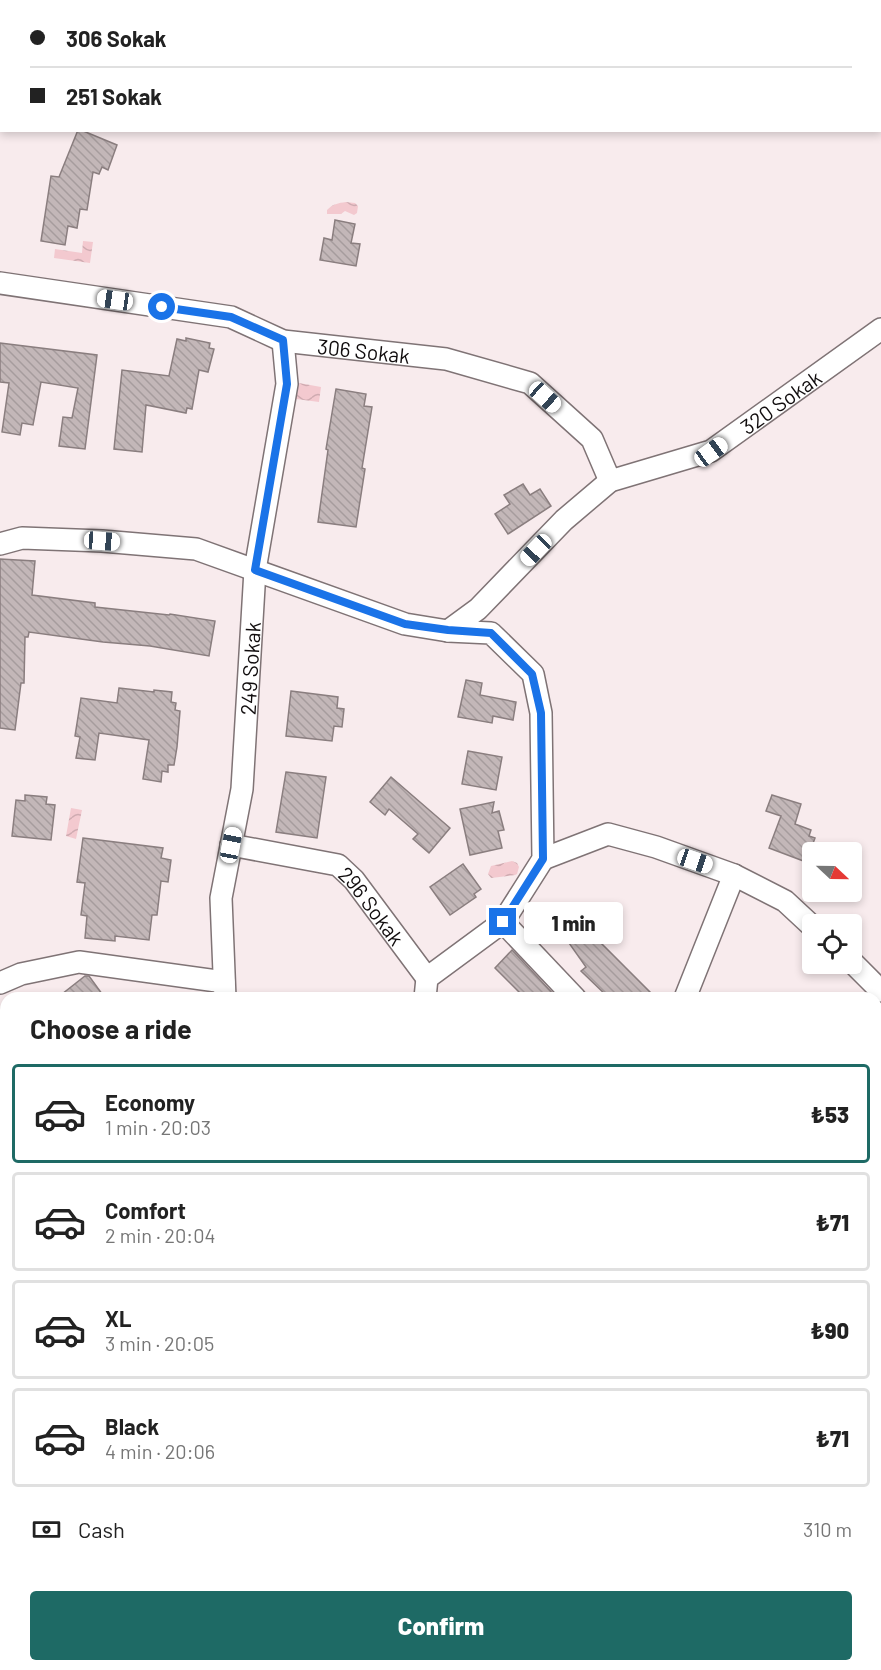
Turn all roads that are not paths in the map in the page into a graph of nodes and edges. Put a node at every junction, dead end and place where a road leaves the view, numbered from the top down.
1 (0, 283) edge
2 (881, 329) edge
3 (283, 340) junction
4 (610, 481) junction
5 (0, 544) edge
6 (255, 570) junction
7 (448, 630) junction
8 (231, 845) junction
9 (543, 859) junction
10 (734, 875) junction
11 (802, 917) edge
12 (503, 922) junction
13 (862, 972) edge
14 (0, 983) edge
15 (426, 988) edge
16 (225, 990) edge
17 (881, 990) edge
18 (569, 992) edge
19 (687, 992) edge

1 - 3 street, 306 Sokak
2 - 4 street, 320 Sokak
3 - 4 street, 306 Sokak
3 - 6 street, 249 Sokak
4 - 7 street, 320 Sokak
5 - 6 street
6 - 7 street
6 - 8 street, 249 Sokak
7 - 9 street
8 - 15 street, 296 Sokak
8 - 16 street, 249 Sokak
9 - 10 street
9 - 12 street
10 - 11 street
10 - 19 street
12 - 15 street
12 - 18 street
13 - 17 street
14 - 16 street

